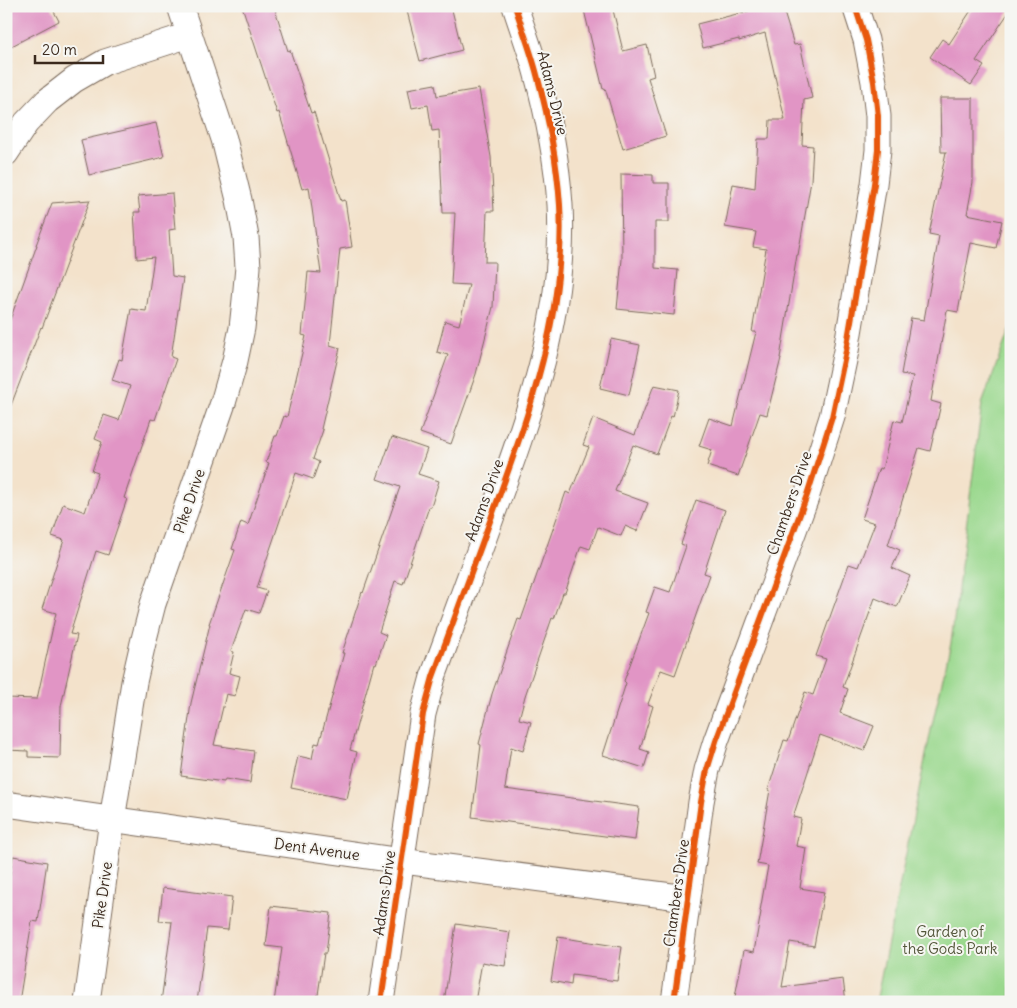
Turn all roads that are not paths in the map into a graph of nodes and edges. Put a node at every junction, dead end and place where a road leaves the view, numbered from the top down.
1 (180, 6) edge
2 (516, 6) edge
3 (855, 6) edge
4 (189, 36) junction
5 (6, 153) edge
6 (6, 804) edge
7 (112, 820) junction
8 (402, 861) junction
9 (687, 898) junction
10 (86, 1002) edge
11 (381, 1002) edge
12 (674, 1002) edge

1 - 4 street, Pike Drive
2 - 8 street, Adams Drive
3 - 9 street, Chambers Drive
4 - 5 street
4 - 7 street, Pike Drive
6 - 7 street, Dent Avenue
7 - 8 street, Dent Avenue
7 - 10 street, Pike Drive
8 - 9 street, Dent Avenue
8 - 11 street, Adams Drive
9 - 12 street, Chambers Drive

